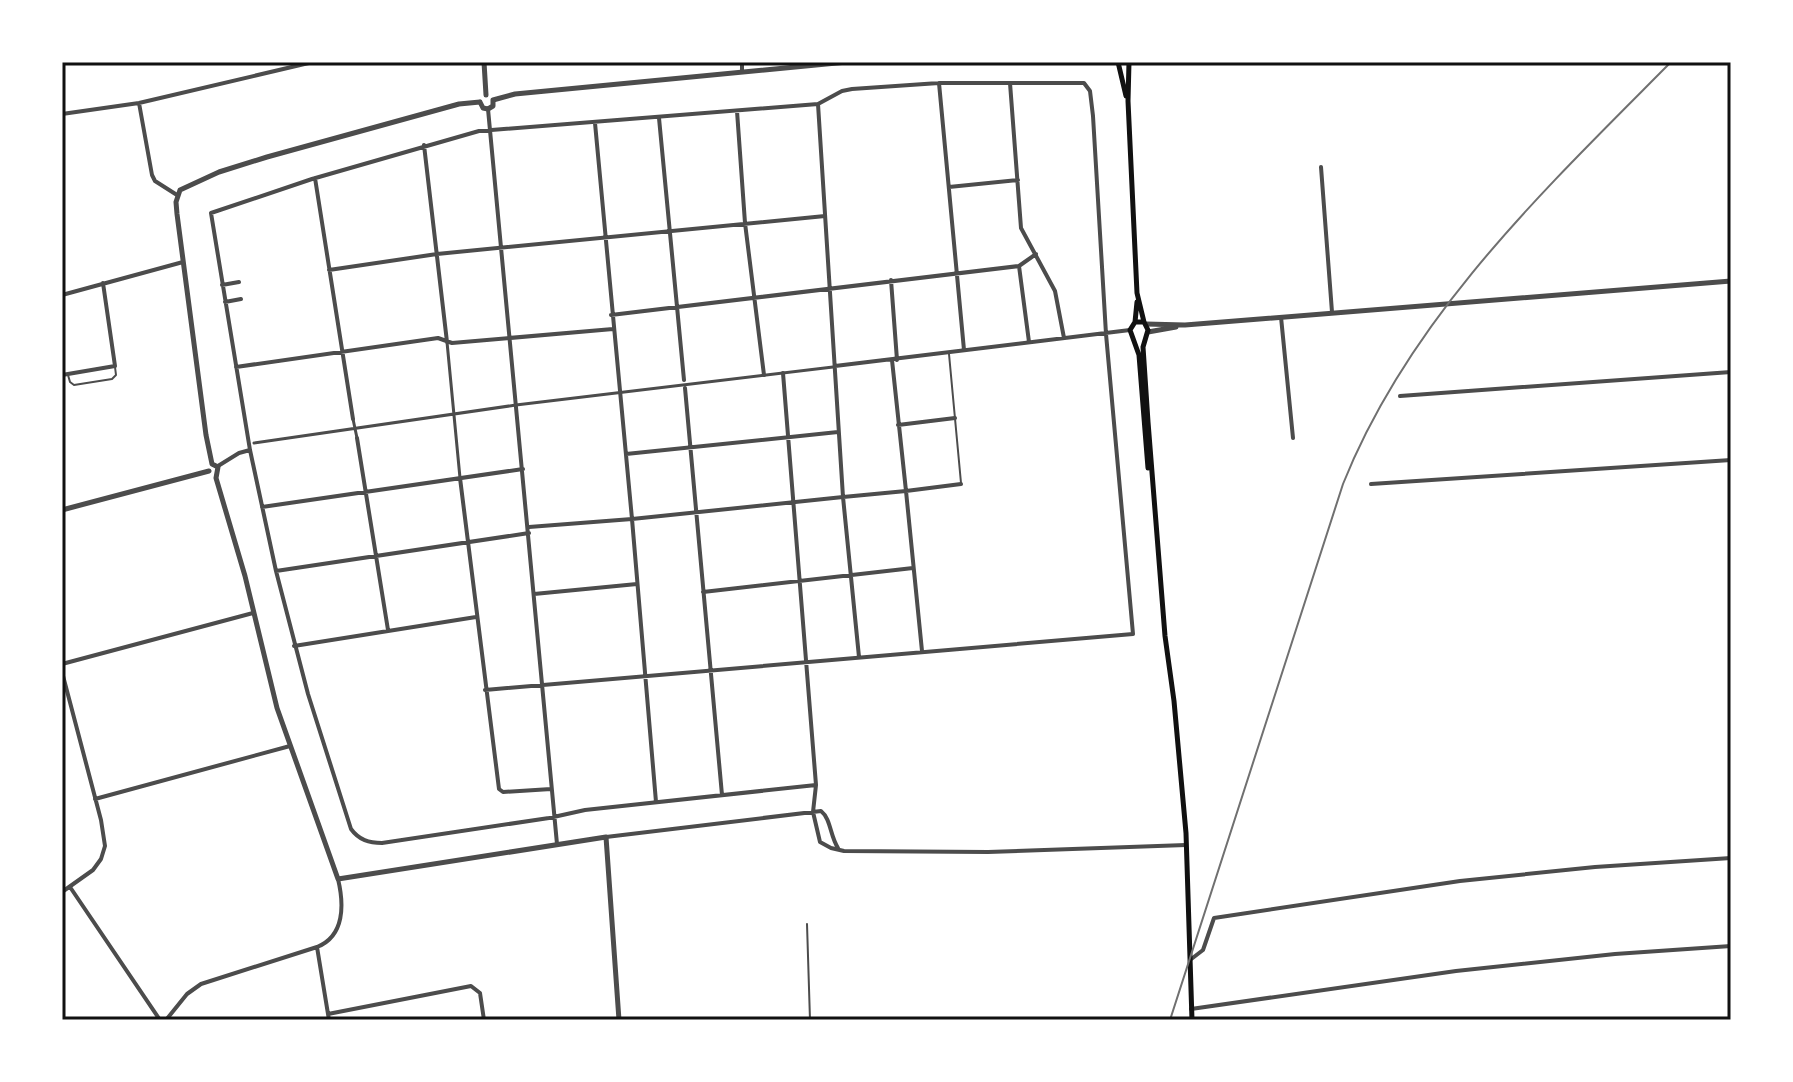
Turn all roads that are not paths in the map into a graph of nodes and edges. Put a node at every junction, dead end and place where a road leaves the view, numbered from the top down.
1 (313, 62) edge
2 (484, 62) edge
3 (742, 62) edge
4 (847, 62) edge
5 (1118, 62) edge
6 (1129, 62) edge
7 (742, 70) junction
8 (939, 83) junction
9 (1010, 83) junction
10 (486, 95) junction
11 (493, 100) junction
12 (1128, 101) junction
13 (480, 102) junction
14 (139, 103) junction
15 (818, 104) junction
16 (488, 109) junction
17 (737, 111) junction
18 (62, 114) edge
19 (659, 118) junction
20 (595, 122) junction
21 (489, 130) junction
22 (424, 145) junction
23 (1321, 167) dead end
24 (315, 178) junction
25 (1018, 180) junction
26 (949, 187) junction
27 (177, 195) junction
28 (825, 216) junction
29 (745, 223) junction
30 (669, 231) junction
31 (604, 237) junction
32 (500, 247) junction
33 (437, 254) junction
34 (1036, 254) junction
35 (183, 262) junction
36 (1019, 266) junction
37 (329, 270) junction
38 (958, 272) junction
39 (891, 280) junction
40 (1731, 281) edge
41 (239, 282) dead end
42 (103, 283) junction
43 (222, 285) junction
44 (829, 288) junction
45 (62, 295) edge
46 (754, 297) junction
47 (1137, 297) junction
48 (241, 299) dead end
49 (225, 302) junction
50 (675, 307) junction
51 (1332, 312) junction
52 (611, 315) junction
53 (1281, 317) junction
54 (1135, 322) junction
55 (1145, 323) junction
56 (1185, 325) junction
57 (613, 329) junction
58 (1130, 330) junction
59 (1106, 334) junction
60 (1147, 334) junction
61 (1134, 337) junction
62 (509, 338) junction
63 (1064, 338) junction
64 (447, 342) junction
65 (1029, 342) junction
66 (964, 350) junction
67 (342, 351) junction
68 (949, 353) junction
69 (894, 360) junction
70 (115, 366) junction
71 (835, 366) junction
72 (236, 367) junction
73 (1731, 372) edge
74 (783, 373) junction
75 (65, 374) edge
76 (764, 375) junction
77 (685, 384) junction
78 (620, 391) junction
79 (1400, 396) dead end
80 (516, 405) junction
81 (455, 415) junction
82 (955, 418) junction
83 (353, 419) joint
84 (898, 425) junction
85 (355, 429) junction
86 (838, 432) junction
87 (789, 437) junction
88 (357, 438) joint
89 (1293, 438) dead end
90 (254, 443) dead end
91 (691, 448) junction
92 (250, 450) junction
93 (626, 454) junction
94 (1731, 460) edge
95 (214, 469) junction
96 (523, 469) junction
97 (460, 478) junction
98 (961, 484) joint
99 (1371, 484) dead end
100 (365, 491) junction
101 (906, 491) junction
102 (843, 497) junction
103 (1154, 498) junction
104 (794, 502) junction
105 (262, 507) junction
106 (62, 510) edge
107 (696, 513) junction
108 (632, 519) junction
109 (529, 530) junction
110 (466, 541) junction
111 (376, 555) junction
112 (913, 568) junction
113 (276, 571) junction
114 (851, 575) junction
115 (801, 581) junction
116 (637, 584) junction
117 (703, 592) junction
118 (534, 594) junction
119 (253, 613) junction
120 (476, 617) junction
121 (388, 630) junction
122 (294, 646) junction
123 (922, 651) junction
124 (859, 657) junction
125 (808, 662) junction
126 (62, 664) edge
127 (710, 670) junction
128 (62, 672) edge
129 (645, 676) junction
130 (542, 686) junction
131 (485, 690) junction
132 (290, 746) junction
133 (816, 785) junction
134 (551, 789) junction
135 (722, 795) junction
136 (95, 799) junction
137 (656, 802) junction
138 (813, 812) junction
139 (554, 818) junction
140 (606, 837) junction
141 (557, 844) junction
142 (1186, 845) junction
143 (840, 849) junction
144 (1731, 858) edge
145 (338, 879) junction
146 (70, 887) junction
147 (62, 892) edge
148 (807, 924) dead end
149 (1731, 946) edge
150 (317, 947) junction
151 (1190, 960) junction
152 (1191, 1009) junction
153 (329, 1017) edge
154 (160, 1020) edge
155 (166, 1020) edge
156 (484, 1020) edge
157 (619, 1020) edge
158 (810, 1020) edge
159 (1192, 1020) edge

1 - 14 street
2 - 10 street
3 - 7 street
4 - 7 street
5 - 12 main road
6 - 12 main road
7 - 11 street
8 - 9 street
8 - 15 street
8 - 26 street
9 - 25 street
9 - 59 street
10 - 11 street
10 - 13 street
11 - 16 street
12 - 47 main road
13 - 16 street
13 - 27 street
14 - 18 street
14 - 27 street
15 - 17 street
15 - 28 street
16 - 21 street
17 - 19 street
17 - 29 street
19 - 20 street
19 - 30 street
20 - 21 street
20 - 31 street
21 - 22 street
21 - 32 street
22 - 24 street
22 - 33 street
23 - 51 street
24 - 37 street
24 - 43 street
25 - 26 street
25 - 34 street
26 - 38 street
27 - 35 street
28 - 29 street
28 - 44 street
29 - 30 street
29 - 46 street
30 - 31 street
30 - 50 street
31 - 32 street
31 - 52 street
32 - 33 street
32 - 62 street
33 - 37 street
33 - 64 street
34 - 36 street
34 - 63 street
35 - 42 street
35 - 95 street
36 - 38 street
36 - 65 street
37 - 67 street
38 - 39 street
38 - 66 street
39 - 44 street
39 - 69 street
40 - 51 street
41 - 43 street
42 - 45 street
42 - 70 street
43 - 49 street
44 - 46 street
44 - 71 street
46 - 50 street
46 - 76 street
47 - 54 main road
47 - 55 main road
48 - 49 street
49 - 72 street
50 - 52 street
50 - 77 street
51 - 53 street
52 - 57 street
53 - 56 street
53 - 89 street
54 - 55 main road
54 - 58 main road
55 - 56 street
55 - 60 main road
56 - 60 street
57 - 62 street
57 - 78 street
58 - 59 street
58 - 61 main road
59 - 63 street
59 - 123 street
60 - 61 main road
60 - 103 main road
61 - 103 main road
62 - 64 street
62 - 80 street
63 - 65 street
64 - 67 street
64 - 81 street
65 - 66 street
66 - 68 street
67 - 72 street
67 - 83 street
68 - 69 street
68 - 82 lane
69 - 71 street
69 - 84 street
70 - 75 street
70 - 75 lane
71 - 74 street
71 - 86 street
72 - 92 street
73 - 79 street
74 - 76 street
74 - 87 street
76 - 77 street
77 - 78 street
77 - 91 street
78 - 80 street
78 - 93 street
80 - 81 street
80 - 96 street
81 - 85 street
81 - 97 street
82 - 84 street
82 - 98 lane
83 - 85 street
84 - 101 street
85 - 88 street
85 - 90 street
86 - 87 street
86 - 102 street
87 - 91 street
87 - 104 street
88 - 100 street
91 - 93 street
91 - 107 street
92 - 95 street
92 - 105 street
93 - 108 street
94 - 99 street
95 - 106 street
95 - 119 street
96 - 97 street
96 - 109 street
97 - 100 street
97 - 110 street
98 - 101 street
100 - 105 street
100 - 111 street
101 - 102 street
101 - 112 street
102 - 104 street
102 - 114 street
103 - 142 main road
104 - 107 street
104 - 115 street
105 - 113 street
107 - 108 street
107 - 117 street
108 - 109 street
108 - 116 street
109 - 110 street
109 - 118 street
110 - 111 street
110 - 120 street
111 - 113 street
111 - 121 street
112 - 114 street
112 - 123 street
113 - 122 street
114 - 115 street
114 - 124 street
115 - 117 street
115 - 125 street
116 - 118 street
116 - 129 street
117 - 127 street
118 - 130 street
119 - 126 street
119 - 132 street
120 - 121 street
120 - 131 street
121 - 122 street
122 - 139 street
123 - 124 street
124 - 125 street
125 - 127 street
125 - 133 street
127 - 129 street
127 - 135 street
128 - 136 street
129 - 130 street
129 - 137 street
130 - 131 street
130 - 134 street
131 - 134 street
132 - 136 street
132 - 145 street
133 - 135 street
133 - 138 street
134 - 139 street
135 - 137 street
136 - 146 street
137 - 139 street
138 - 140 street
138 - 143 street
138 - 143 street
139 - 141 street
140 - 141 street
140 - 157 street
141 - 145 street
142 - 143 street
142 - 151 main road
144 - 151 street
145 - 150 street
146 - 147 street
146 - 154 street
148 - 158 lane
149 - 152 street
150 - 153 street
150 - 155 street
151 - 152 main road
152 - 159 main road
153 - 156 street

